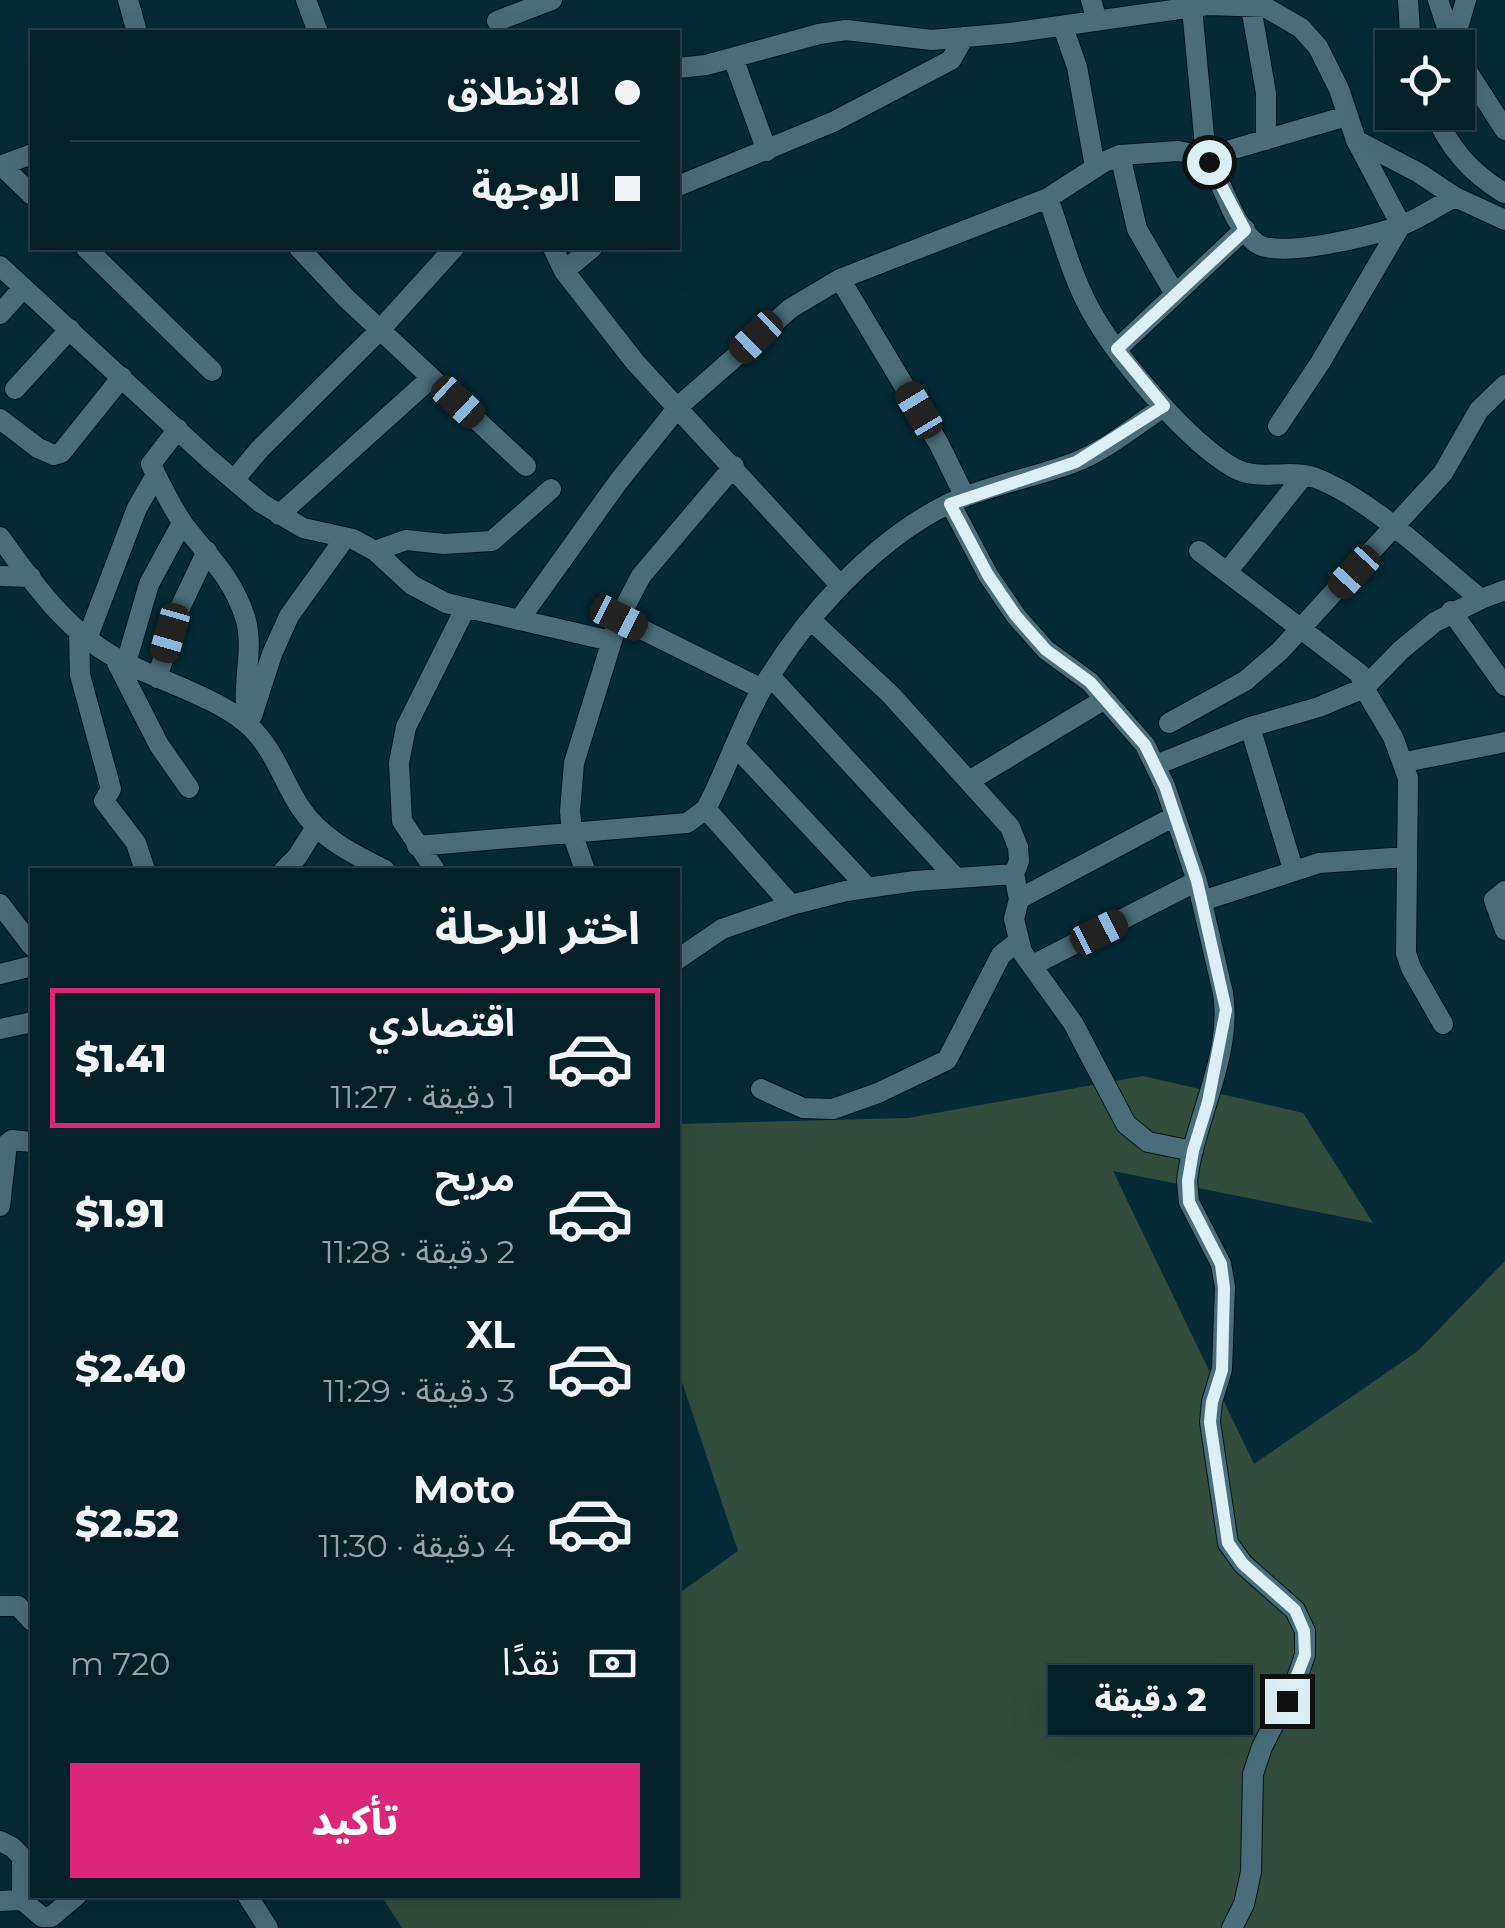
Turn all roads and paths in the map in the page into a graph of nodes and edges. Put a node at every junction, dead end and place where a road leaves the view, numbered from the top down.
1 (128, 0) edge
2 (306, 0) edge
3 (490, 0) edge
4 (552, 0) edge
5 (1408, 0) edge
6 (1438, 0) edge
7 (1466, 0) edge
8 (1251, 6) junction
9 (1192, 8) junction
10 (1094, 10) edge
11 (1062, 26) junction
12 (500, 27) edge
13 (136, 30) edge
14 (317, 30) edge
15 (1409, 30) edge
16 (1448, 30) edge
17 (1459, 30) edge
18 (964, 38) junction
19 (733, 58) junction
20 (680, 68) edge
21 (1475, 82) edge
22 (1347, 116) junction
23 (1441, 130) edge
24 (1505, 130) edge
25 (1266, 140) junction
26 (1356, 140) junction
27 (768, 150) junction
28 (1120, 154) junction
29 (30, 155) edge
30 (1206, 157) junction
31 (1, 166) edge
32 (1095, 167) junction
33 (680, 185) edge
34 (1504, 191) edge
35 (30, 193) edge
36 (1455, 197) junction
37 (1048, 198) junction
38 (1500, 217) edge
39 (1401, 225) junction
40 (1245, 230) junction
41 (88, 250) edge
42 (301, 250) edge
43 (452, 250) edge
44 (554, 250) edge
45 (590, 250) edge
46 (0, 266) edge
47 (564, 271) junction
48 (840, 279) junction
49 (23, 288) junction
50 (1175, 294) junction
51 (0, 314) edge
52 (70, 329) junction
53 (380, 330) junction
54 (1117, 349) junction
55 (212, 371) dead end
56 (122, 376) junction
57 (431, 378) junction
58 (1505, 386) edge
59 (16, 389) dead end
60 (679, 406) junction
61 (1164, 406) junction
62 (0, 419) edge
63 (1278, 426) dead end
64 (178, 429) junction
65 (526, 466) dead end
66 (734, 466) junction
67 (156, 474) junction
68 (1304, 475) junction
69 (234, 480) junction
70 (551, 489) dead end
71 (958, 500) junction
72 (279, 515) junction
73 (182, 523) junction
74 (1394, 528) junction
75 (0, 538) edge
76 (345, 538) junction
77 (375, 551) junction
78 (1200, 551) dead end
79 (207, 552) junction
80 (1227, 572) junction
81 (0, 576) edge
82 (31, 577) junction
83 (840, 585) junction
84 (1505, 590) edge
85 (1481, 600) junction
86 (465, 609) junction
87 (1452, 612) junction
88 (619, 618) junction
89 (519, 620) junction
90 (812, 620) junction
91 (1301, 628) junction
92 (83, 636) junction
93 (611, 641) junction
94 (120, 660) junction
95 (157, 678) junction
96 (766, 683) junction
97 (1505, 686) edge
98 (1364, 688) junction
99 (1105, 699) junction
100 (1169, 723) dead end
101 (250, 726) junction
102 (1250, 727) junction
103 (1505, 742) edge
104 (736, 747) junction
105 (1405, 762) junction
106 (1156, 765) junction
107 (969, 781) junction
108 (189, 788) dead end
109 (706, 809) junction
110 (1173, 817) junction
111 (316, 827) junction
112 (572, 832) junction
113 (417, 846) junction
114 (1406, 858) junction
115 (145, 868) edge
116 (286, 868) edge
117 (381, 868) edge
118 (434, 868) edge
119 (584, 868) edge
120 (1293, 869) junction
121 (1014, 874) junction
122 (956, 878) junction
123 (868, 888) junction
124 (1200, 891) junction
125 (1505, 892) edge
126 (1019, 898) junction
127 (0, 904) edge
128 (791, 906) junction
129 (1505, 930) edge
130 (1017, 942) junction
131 (30, 943) edge
132 (680, 958) edge
133 (1033, 965) junction
134 (30, 966) edge
135 (0, 974) edge
136 (30, 1022) edge
137 (1442, 1024) dead end
138 (0, 1029) edge
139 (761, 1089) dead end
140 (30, 1142) edge
141 (1193, 1151) junction
142 (0, 1206) edge
143 (0, 1841) edge
144 (73, 1898) edge
145 (249, 1898) edge
146 (0, 1900) edge
147 (22, 1900) junction
148 (268, 1928) edge
149 (1232, 1928) edge

1 - 13 street
2 - 14 street
3 - 12 street
4 - 12 street
5 - 15 street
6 - 16 street
7 - 17 street
8 - 9 street
8 - 22 street
8 - 25 street
9 - 10 street
9 - 30 street
10 - 11 street
11 - 18 street
11 - 32 street
18 - 19 street
18 - 27 street
19 - 20 street
19 - 27 street
21 - 24 street
22 - 25 street
22 - 26 street
23 - 34 street
25 - 30 street
26 - 36 street
26 - 39 street
27 - 33 street
28 - 30 street
28 - 32 street
28 - 50 street
29 - 31 street
30 - 40 street
31 - 35 street
32 - 37 street
34 - 38 street
36 - 38 street
36 - 39 street
37 - 48 street
37 - 54 street
39 - 40 street
39 - 63 street
40 - 50 street
41 - 55 street
42 - 53 street
43 - 53 street
44 - 47 street
45 - 47 street
46 - 49 street
47 - 60 street
48 - 60 street
48 - 71 street
49 - 51 street
49 - 52 street
50 - 54 street
52 - 56 street
52 - 59 street
53 - 57 street
53 - 69 street
54 - 61 street
56 - 62 street
56 - 64 street
57 - 65 street
57 - 72 street
58 - 74 street
60 - 66 street
60 - 89 street
61 - 68 street
61 - 71 street
64 - 67 street
64 - 69 street
66 - 83 street
66 - 88 street
67 - 73 street
67 - 92 street
68 - 74 street
68 - 80 street
69 - 72 street
70 - 77 street
71 - 83 street
71 - 99 street
72 - 76 street
73 - 79 street
73 - 94 street
74 - 85 street
74 - 91 street
75 - 82 street
76 - 77 street
76 - 101 street
77 - 86 street
78 - 80 street
79 - 95 street
79 - 101 street
80 - 91 street
81 - 82 street
82 - 92 street
83 - 90 street
84 - 85 street
85 - 87 street
86 - 89 street
86 - 113 street
87 - 97 street
87 - 98 street
88 - 93 street
88 - 96 street
89 - 93 street
90 - 96 street
90 - 107 street
91 - 98 street
91 - 100 street
92 - 94 street
92 - 115 street
93 - 112 street
94 - 95 street
94 - 108 street
95 - 101 street
96 - 104 street
96 - 122 street
98 - 102 street
98 - 105 street
99 - 106 street
99 - 107 street
101 - 111 street
102 - 106 street
102 - 120 street
103 - 105 street
104 - 109 street
104 - 123 street
105 - 114 street
106 - 110 street
107 - 121 street
109 - 112 street
109 - 128 street
110 - 124 street
110 - 126 street
111 - 116 street
111 - 117 street
112 - 113 street
112 - 119 street
113 - 118 street
114 - 120 street
114 - 137 street
120 - 124 street
121 - 122 street
121 - 126 street
122 - 123 street
123 - 128 street
124 - 133 street
124 - 141 street
125 - 129 street
126 - 130 street
127 - 131 street
128 - 132 street
130 - 133 street
130 - 139 street
133 - 141 street
134 - 135 street
136 - 138 street
140 - 142 street
141 - 149 street
143 - 147 street
144 - 147 street
145 - 148 street
146 - 147 street

